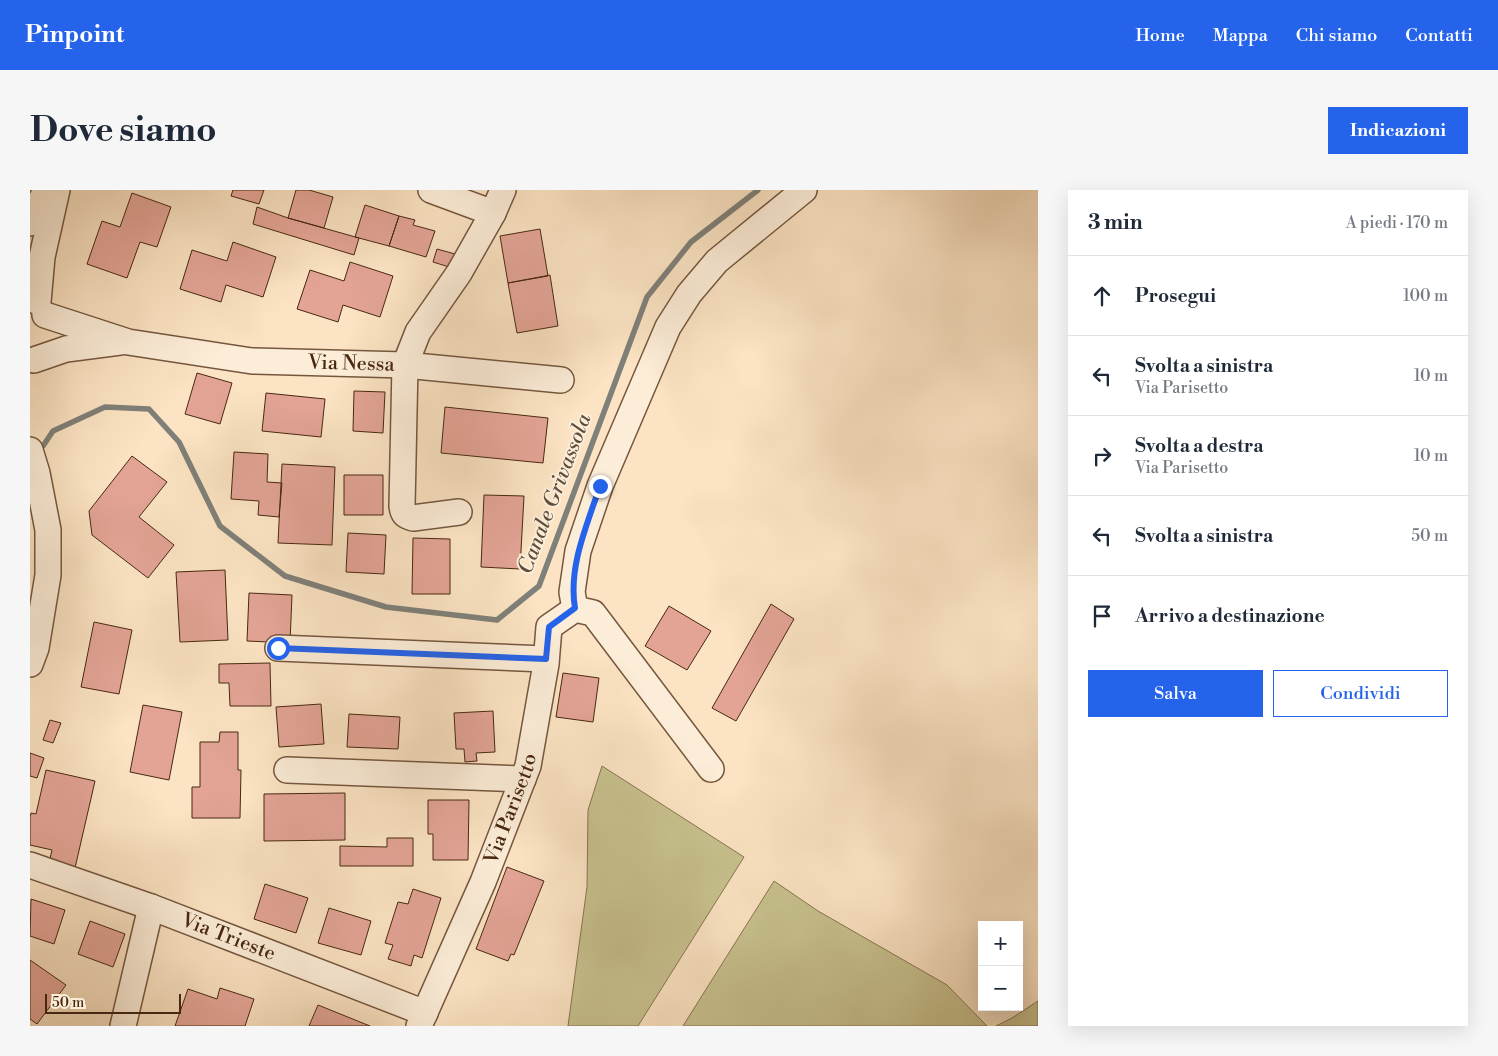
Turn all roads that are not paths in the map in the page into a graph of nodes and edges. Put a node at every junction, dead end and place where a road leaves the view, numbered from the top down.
1 (46, 190) edge
2 (57, 190) edge
3 (431, 190) edge
4 (503, 190) edge
5 (804, 190) edge
6 (493, 213) junction
7 (30, 223) edge
8 (38, 304) edge
9 (128, 342) junction
10 (32, 361) edge
11 (405, 366) junction
12 (561, 380) dead end
13 (30, 450) edge
14 (30, 502) edge
15 (458, 512) dead end
16 (48, 576) junction
17 (584, 611) junction
18 (278, 648) dead end
19 (546, 659) junction
20 (30, 664) edge
21 (711, 769) dead end
22 (287, 770) dead end
23 (523, 779) junction
24 (30, 865) edge
25 (151, 907) junction
26 (422, 1019) edge
27 (123, 1026) edge

1 - 7 street
2 - 8 street
3 - 6 street
4 - 6 street, Via Nessa
5 - 17 street
6 - 11 street, Via Nessa
8 - 9 street
8 - 10 street
9 - 10 street
9 - 11 street, Via Nessa
11 - 12 street
11 - 15 street
13 - 16 street
14 - 16 street
16 - 20 street
17 - 19 street, Via Parisetto
17 - 21 street
18 - 19 street
19 - 23 street, Via Parisetto
22 - 23 street
23 - 26 street, Via Parisetto
24 - 25 street, Via Trieste
25 - 26 street, Via Trieste
25 - 27 street

